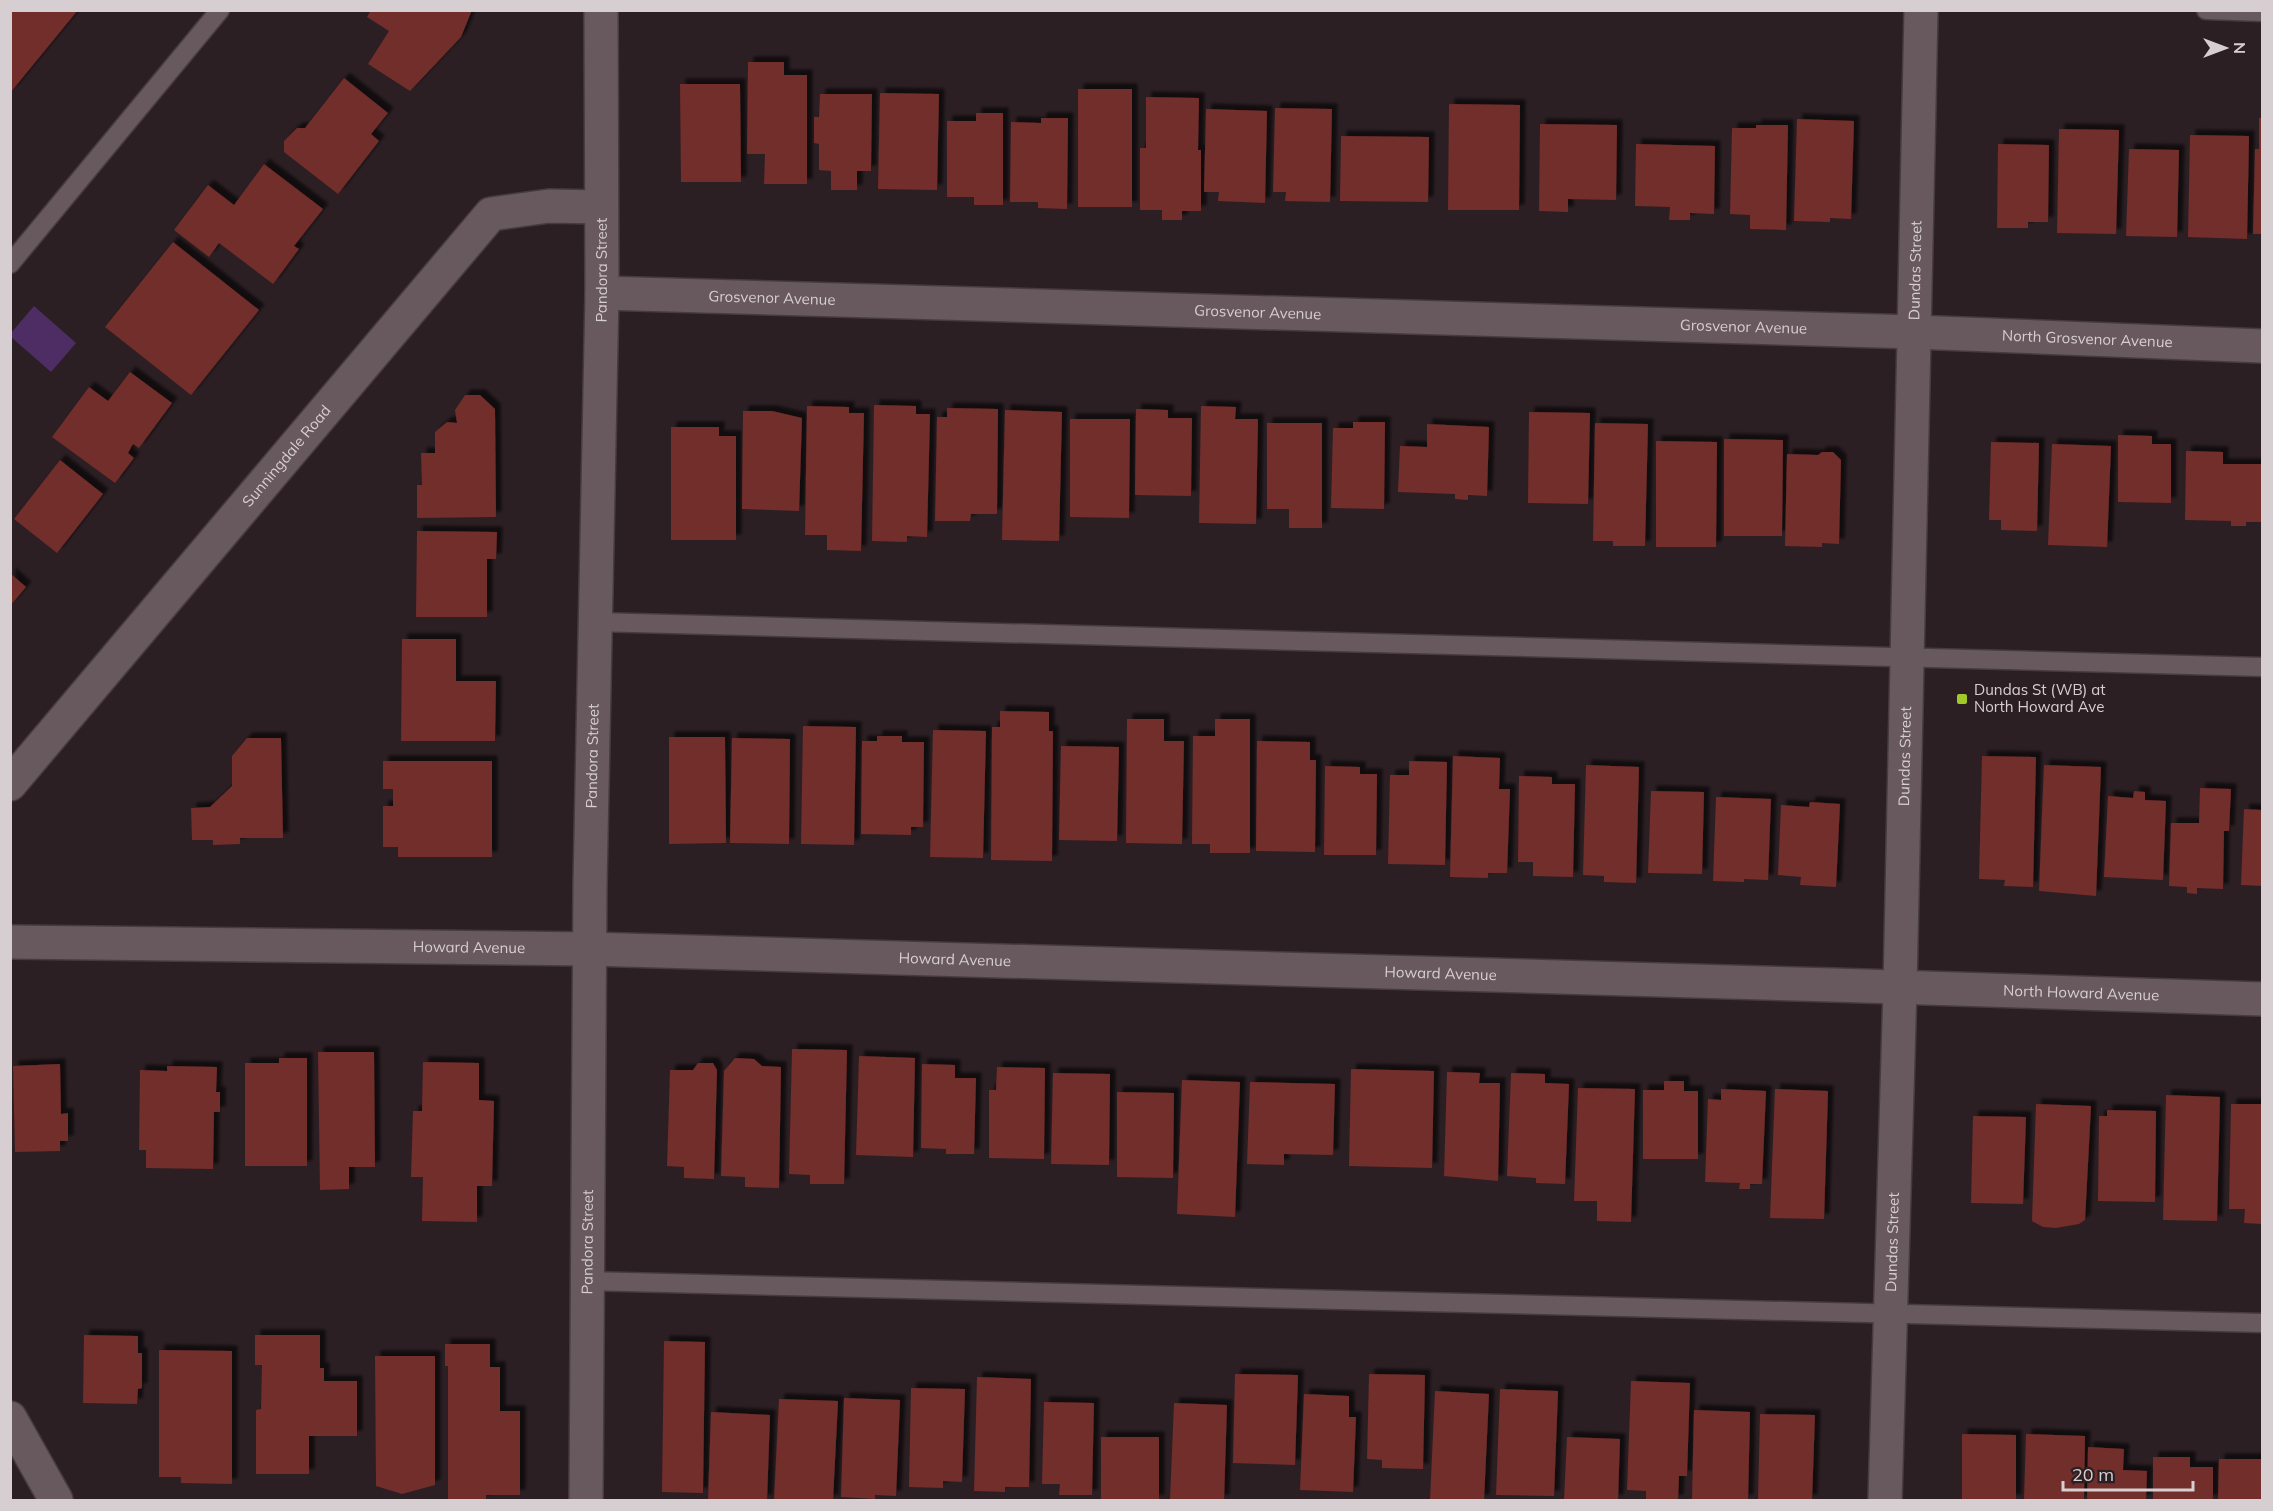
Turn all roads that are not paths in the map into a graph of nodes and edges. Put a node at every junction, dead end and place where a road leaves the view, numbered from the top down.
1 (220, 10) edge
2 (601, 10) edge
3 (1921, 10) edge
4 (2206, 10) edge
5 (2262, 12) edge
6 (602, 207) junction
7 (10, 264) edge
8 (602, 293) junction
9 (1914, 332) junction
10 (2262, 346) edge
11 (596, 622) junction
12 (1907, 658) junction
13 (2262, 667) edge
14 (10, 784) edge
15 (10, 942) edge
16 (589, 949) junction
17 (1900, 988) junction
18 (2262, 999) edge
19 (586, 1281) junction
20 (1890, 1314) junction
21 (2262, 1323) edge
22 (10, 1418) edge
23 (56, 1500) edge
24 (586, 1500) edge
25 (1885, 1500) edge

1 - 7 lane
2 - 6 street, Pandora Street
3 - 9 street, Dundas Street
4 - 5 lane
6 - 8 street, Pandora Street
6 - 14 street, Sunningdale Road
8 - 9 street, Grosvenor Avenue
8 - 11 street, Pandora Street
9 - 10 street, North Grosvenor Avenue
9 - 12 street, Dundas Street
11 - 12 lane
11 - 16 street, Pandora Street
12 - 13 lane
12 - 17 street, Dundas Street
15 - 16 street, Howard Avenue
16 - 17 street, Howard Avenue
16 - 19 street, Pandora Street
17 - 18 street, North Howard Avenue
17 - 20 street, Dundas Street
19 - 20 lane
19 - 24 street, Pandora Street
20 - 21 lane
20 - 25 street, Dundas Street
22 - 23 street

